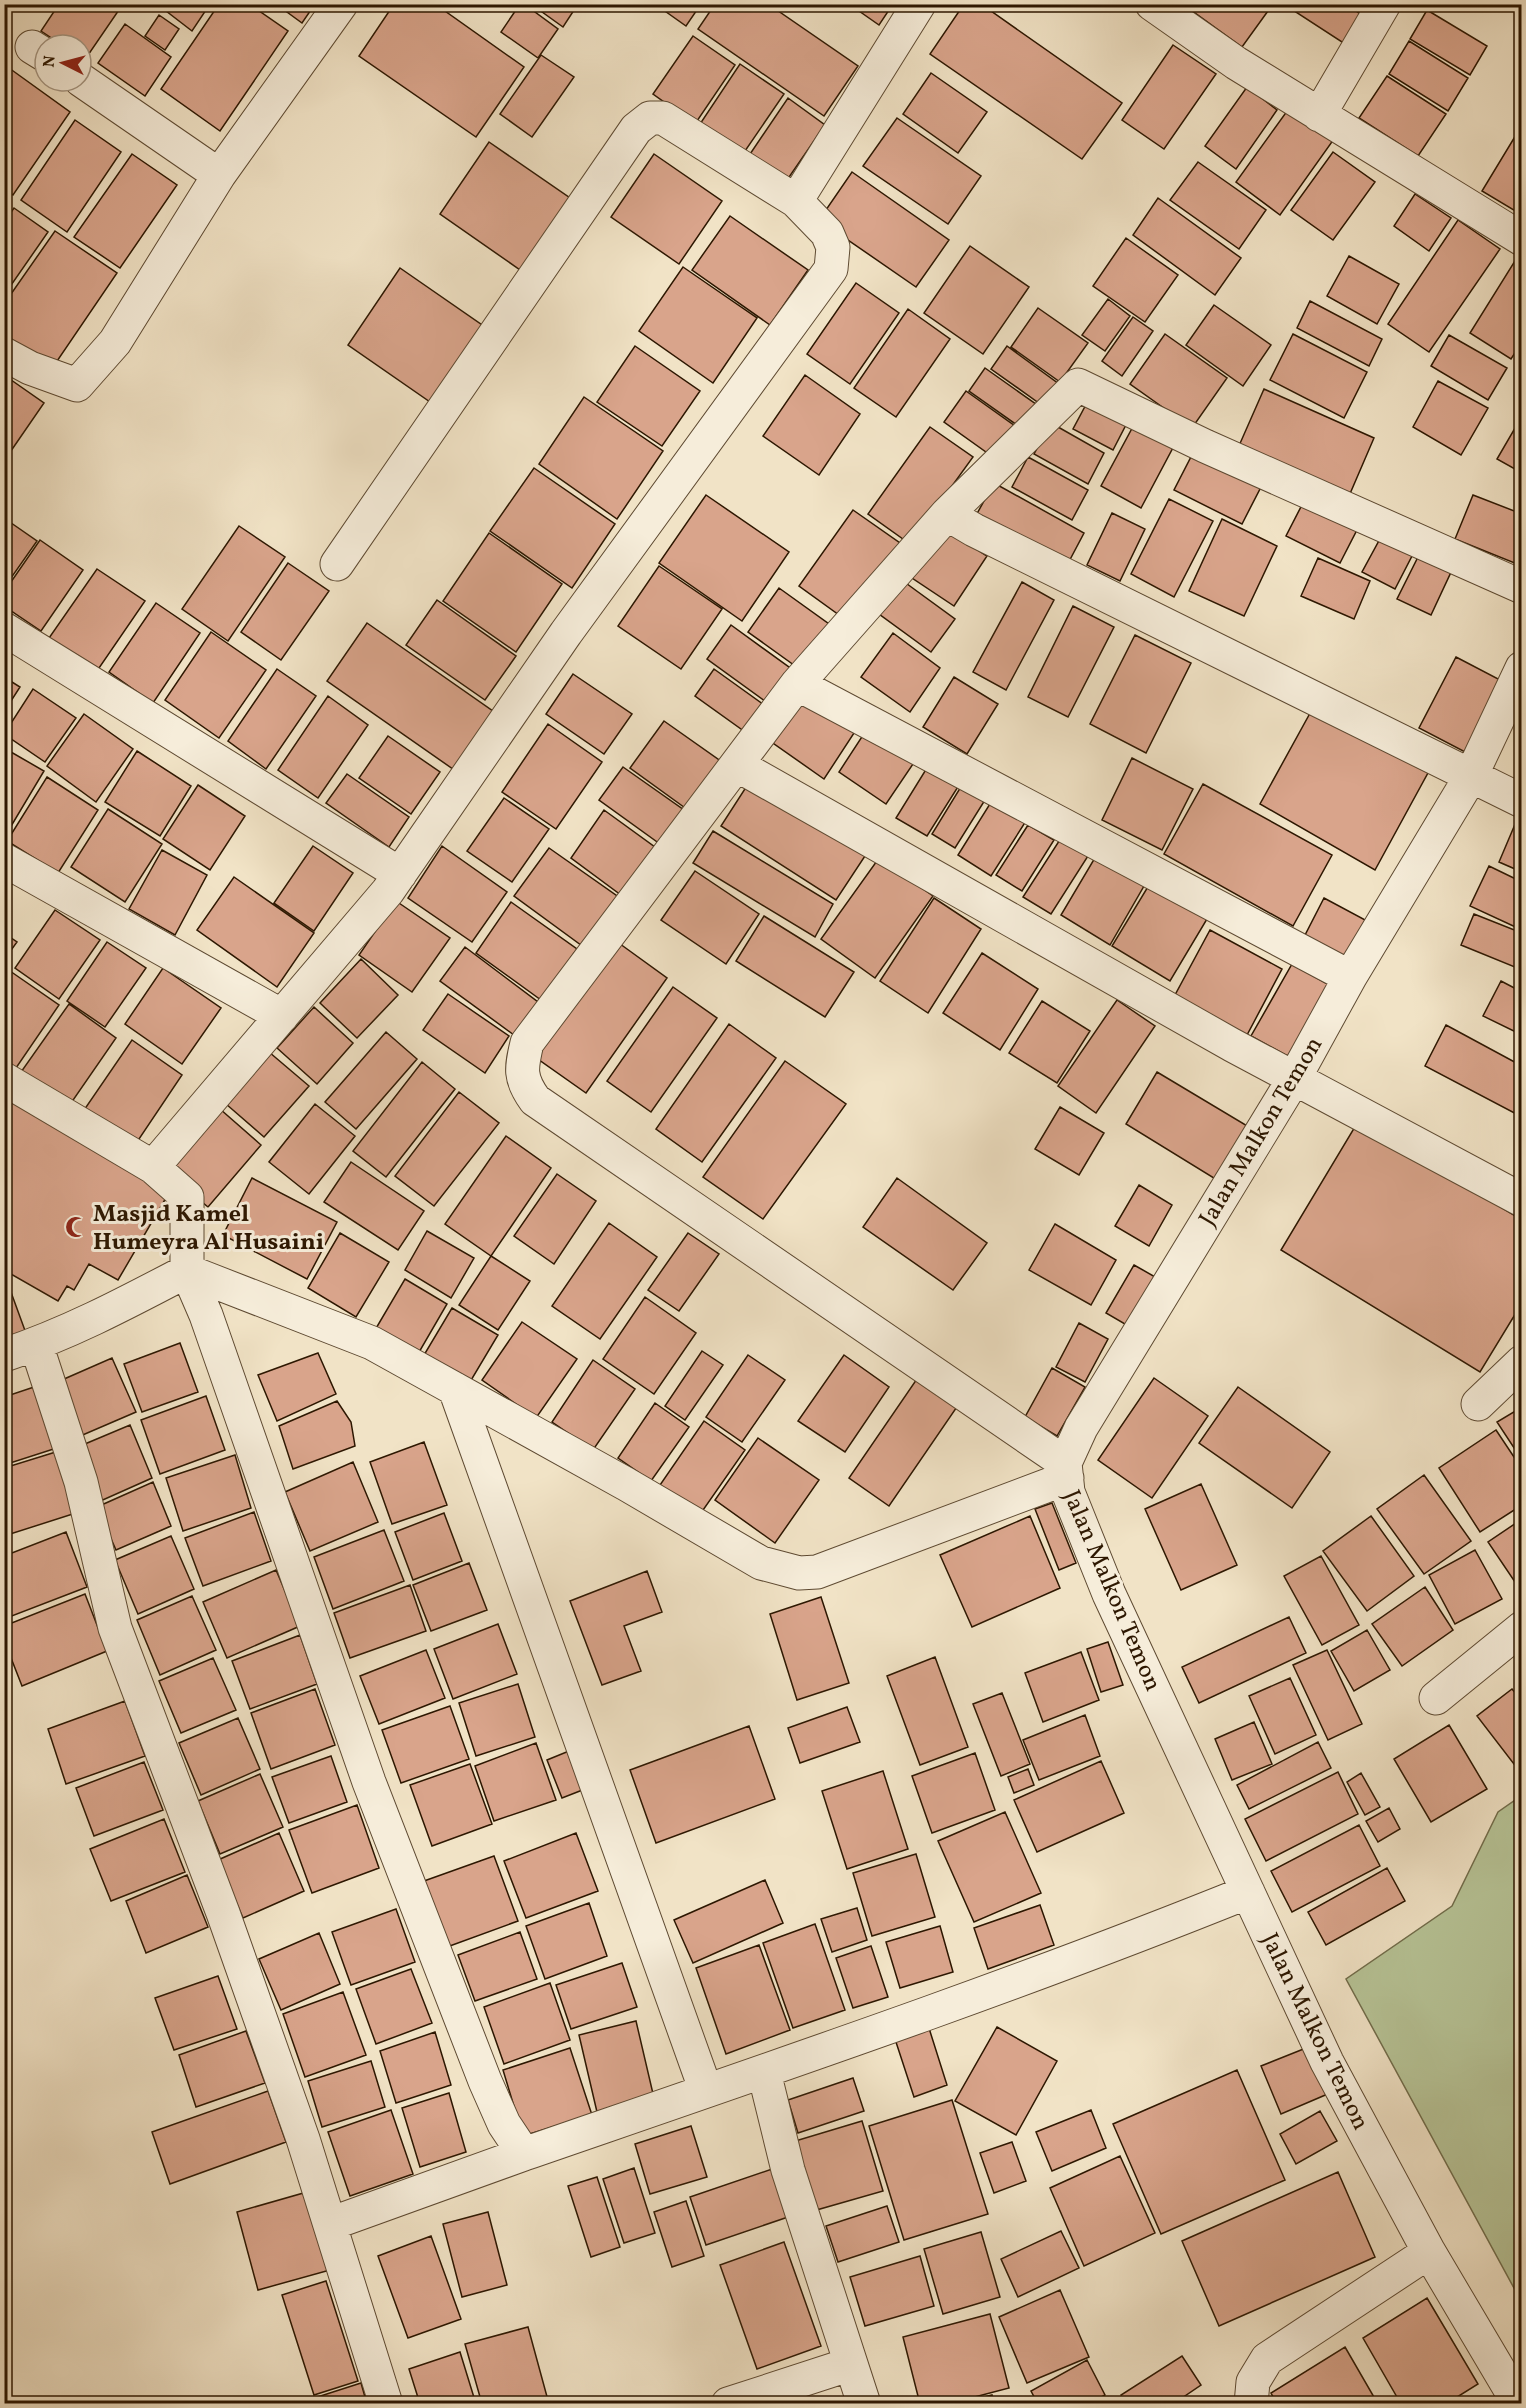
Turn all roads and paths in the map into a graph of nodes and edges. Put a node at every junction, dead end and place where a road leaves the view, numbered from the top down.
1 (341, 4) edge
2 (919, 4) edge
3 (1152, 4) edge
4 (1384, 4) edge
5 (93, 88) edge
6 (1319, 115) junction
7 (219, 175) junction
8 (796, 201) junction
9 (1521, 239) edge
10 (4, 354) edge
11 (947, 514) junction
12 (337, 564) dead end
13 (1521, 587) edge
14 (4, 629) edge
15 (1521, 668) edge
16 (797, 684) junction
17 (737, 765) junction
18 (1471, 776) junction
19 (1521, 801) edge
20 (4, 860) edge
21 (399, 874) junction
22 (1350, 977) junction
23 (282, 1016) junction
24 (1295, 1077) junction
25 (4, 1079) edge
26 (153, 1167) junction
27 (1521, 1200) edge
28 (187, 1271) junction
29 (36, 1344) junction
30 (4, 1355) edge
31 (1521, 1362) edge
32 (455, 1389) junction
33 (1478, 1404) dead end
34 (1066, 1471) junction
35 (1521, 1628) edge
36 (1436, 1698) dead end
37 (1248, 1892) junction
38 (764, 2072) junction
39 (706, 2091) junction
40 (524, 2154) junction
41 (330, 2224) junction
42 (1429, 2252) junction
43 (851, 2364) junction
44 (386, 2403) edge
45 (728, 2403) edge
46 (864, 2403) edge
47 (1251, 2403) edge
48 (1519, 2403) edge

1 - 7 street
2 - 8 street
3 - 6 street
4 - 6 street
5 - 7 street
6 - 9 street
7 - 10 street
8 - 12 street
8 - 21 street
11 - 13 street
11 - 16 street
11 - 18 street
14 - 21 street
15 - 18 street, Jalan Malkon Temon
16 - 17 street
16 - 22 street
17 - 24 street
17 - 34 street
18 - 19 street
18 - 22 street, Jalan Malkon Temon
20 - 23 street
21 - 23 street
22 - 24 street, Jalan Malkon Temon
23 - 26 street
24 - 27 street
24 - 34 street, Jalan Malkon Temon
25 - 26 street
26 - 28 street
28 - 29 street
28 - 32 street
28 - 40 street
29 - 30 street
29 - 41 street
31 - 33 street
32 - 34 street
32 - 39 street
34 - 37 street, Jalan Malkon Temon
35 - 36 street
37 - 38 street
37 - 42 street, Jalan Malkon Temon
38 - 39 street
38 - 43 street
39 - 40 street
40 - 41 street
41 - 44 street
42 - 47 street
42 - 48 street, Jalan Malkon Temon
43 - 45 street
43 - 46 street

